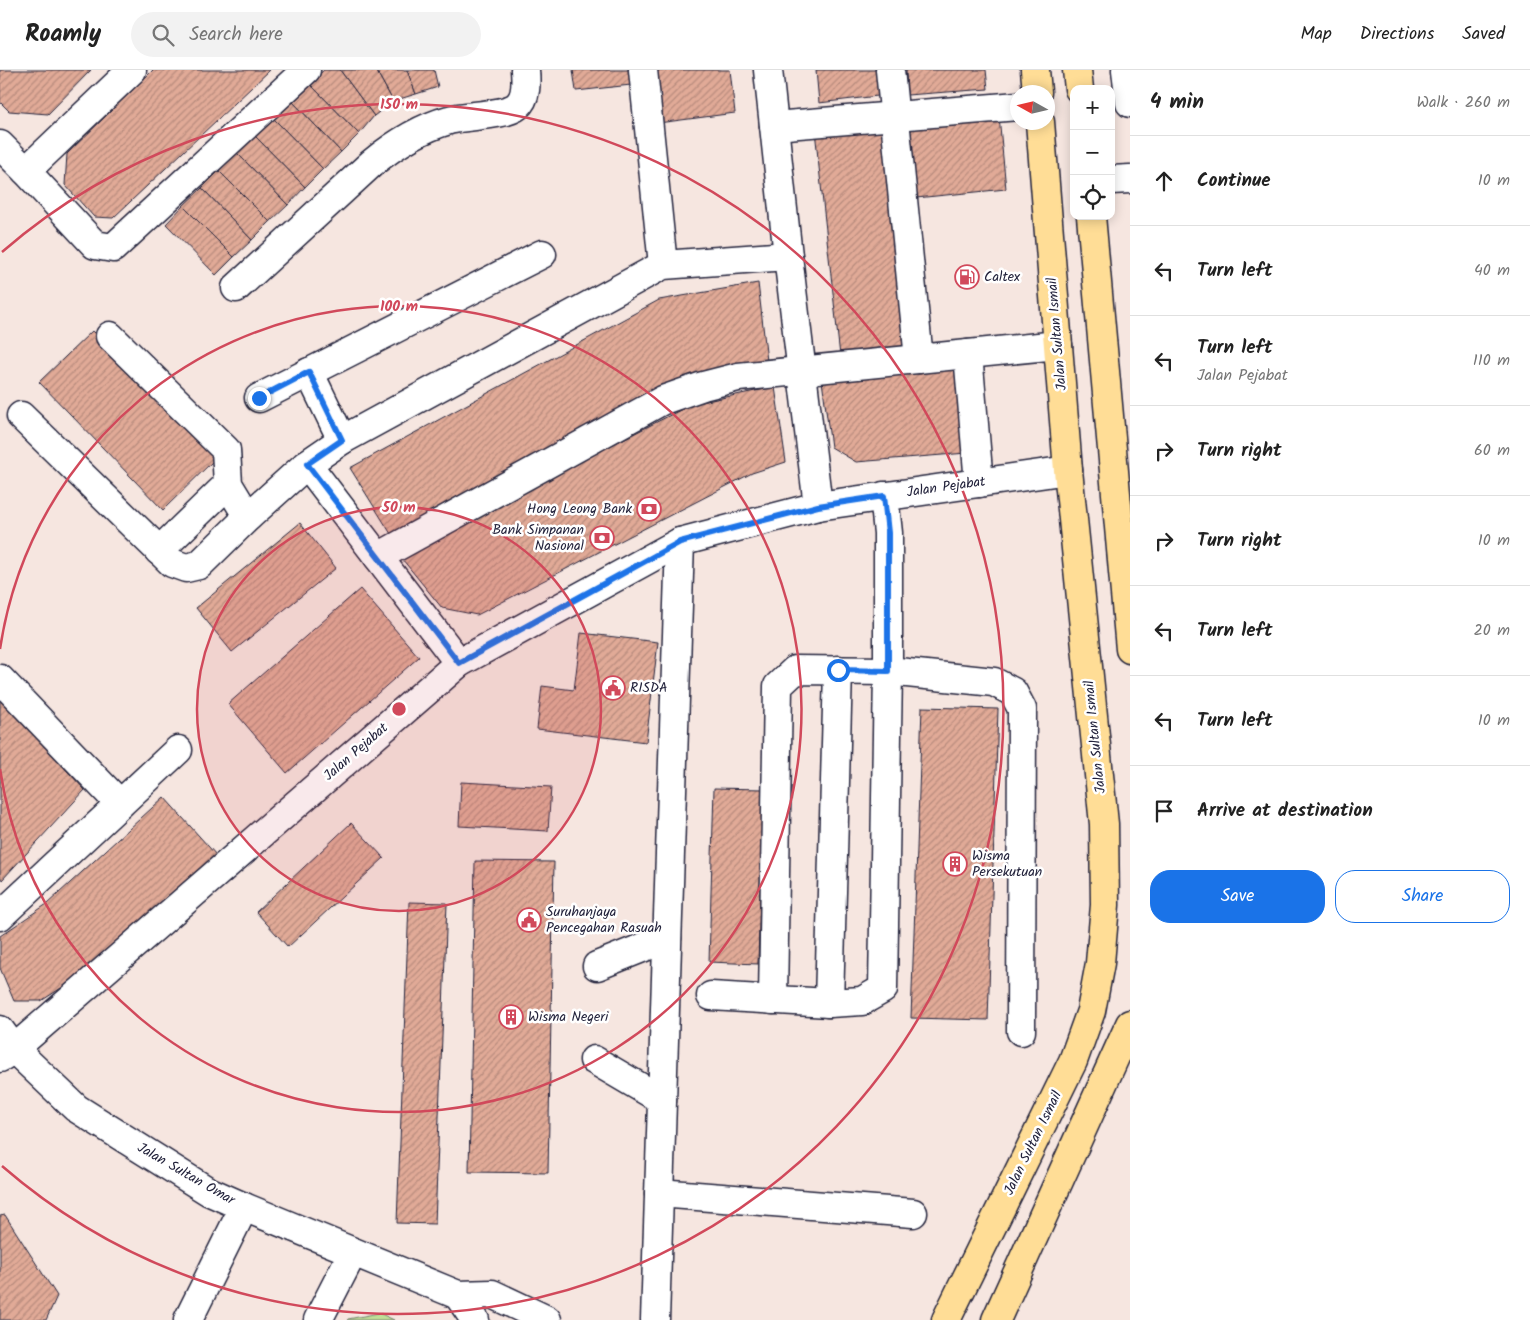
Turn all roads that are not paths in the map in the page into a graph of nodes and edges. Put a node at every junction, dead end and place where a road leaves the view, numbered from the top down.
1 (132, 70) edge
2 (306, 70) edge
3 (525, 70) edge
4 (643, 70) edge
5 (768, 70) edge
6 (890, 70) edge
7 (1035, 70) edge
8 (1077, 70) edge
9 (1126, 70) edge
10 (1036, 85) edge
11 (1079, 85) edge
12 (1130, 103) edge
13 (1010, 107) edge
14 (894, 116) junction
15 (774, 126) junction
16 (1041, 130) edge
17 (0, 145) edge
18 (26, 170) junction
19 (1130, 179) edge
20 (1115, 180) edge
21 (1091, 220) edge
22 (542, 254) dead end
23 (788, 256) junction
24 (663, 265) junction
25 (236, 288) dead end
26 (110, 336) dead end
27 (1058, 345) junction
28 (968, 354) junction
29 (919, 359) junction
30 (801, 370) junction
31 (309, 372) junction
32 (259, 398) dead end
33 (21, 416) dead end
34 (342, 440) junction
35 (307, 464) junction
36 (1068, 470) junction
37 (979, 483) junction
38 (228, 484) junction
39 (884, 496) junction
40 (818, 506) junction
41 (248, 517) junction
42 (680, 542) junction
43 (159, 551) junction
44 (378, 557) junction
45 (1130, 650) edge
46 (459, 663) junction
47 (838, 670) junction
48 (888, 671) junction
49 (0, 679) edge
50 (178, 750) dead end
51 (120, 804) junction
52 (0, 916) edge
53 (667, 938) junction
54 (597, 966) dead end
55 (711, 996) dead end
56 (773, 1000) junction
57 (829, 1002) junction
58 (1130, 1024) edge
59 (1021, 1031) dead end
60 (4, 1046) edge
61 (594, 1060) dead end
62 (662, 1100) junction
63 (660, 1193) junction
64 (244, 1207) junction
65 (913, 1213) dead end
66 (352, 1252) junction
67 (458, 1295) junction
68 (188, 1320) edge
69 (318, 1320) edge
70 (475, 1320) edge
71 (547, 1320) edge
72 (655, 1320) edge
73 (946, 1320) edge
74 (996, 1320) edge

1 - 18 street
2 - 18 street
3 - 25 street
4 - 24 street
5 - 15 street
6 - 14 street
7 - 10 main road
8 - 11 main road
9 - 12 street
13 - 14 street
14 - 15 street
14 - 29 street
15 - 23 street
16 - 27 main road, Jalan Sultan Ismail
17 - 18 street
19 - 20 street
21 - 45 main road
22 - 31 street
23 - 24 street
23 - 30 street
24 - 34 street
26 - 38 street
27 - 28 street
27 - 36 main road, Jalan Sultan Ismail
28 - 29 street
28 - 37 street
29 - 30 street
30 - 40 street
30 - 44 street
31 - 32 street
31 - 34 street
33 - 43 street
34 - 35 street
35 - 41 street
35 - 44 street
36 - 37 street, Jalan Pejabat
36 - 73 main road, Jalan Sultan Ismail
37 - 39 street, Jalan Pejabat
38 - 41 street
38 - 43 street
39 - 40 street, Jalan Pejabat
39 - 48 street
40 - 42 street, Jalan Pejabat
41 - 43 street
42 - 46 street, Jalan Pejabat
42 - 53 street
44 - 46 street
46 - 60 street, Jalan Pejabat
47 - 48 street
47 - 56 street
47 - 57 street
48 - 57 street
48 - 59 street
49 - 51 street
50 - 51 street
51 - 52 street
53 - 54 street
53 - 62 street
55 - 56 street
56 - 57 street
58 - 74 main road
60 - 64 street, Jalan Sultan Omar
61 - 62 street
62 - 63 street
63 - 65 street
63 - 72 street
64 - 66 street, Jalan Sultan Omar
64 - 68 street
66 - 67 street, Jalan Sultan Omar
66 - 69 street
67 - 70 street
67 - 71 street, Jalan Sultan Omar

